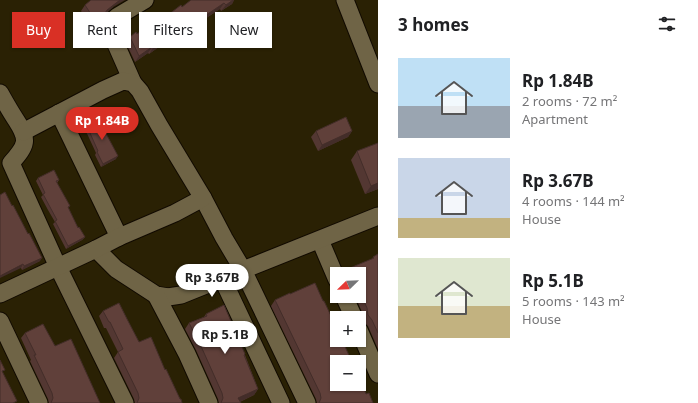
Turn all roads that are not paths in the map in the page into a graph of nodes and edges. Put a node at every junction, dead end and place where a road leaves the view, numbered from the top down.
1 (145, 0) edge
2 (345, 0) edge
3 (133, 83) junction
4 (378, 84) edge
5 (0, 93) edge
6 (60, 113) junction
7 (23, 132) junction
8 (6, 167) edge
9 (203, 198) junction
10 (378, 216) edge
11 (119, 237) junction
12 (320, 240) junction
13 (96, 249) junction
14 (58, 267) junction
15 (331, 267) edge
16 (243, 270) junction
17 (222, 278) junction
18 (0, 294) edge
19 (156, 295) junction
20 (0, 321) edge
21 (366, 346) edge
22 (378, 374) edge
23 (276, 401) edge
24 (39, 403) edge
25 (125, 403) edge
26 (209, 403) edge
27 (307, 403) edge

1 - 3 street
2 - 4 street
3 - 6 street
3 - 9 street
5 - 7 street
6 - 7 street
6 - 11 street
7 - 8 street
8 - 14 street
9 - 11 street
9 - 16 street
10 - 12 street
11 - 13 street
12 - 15 street
12 - 16 street
13 - 14 street
13 - 19 street
14 - 18 street
14 - 25 street
16 - 17 street
16 - 27 street
17 - 19 street
17 - 23 street
19 - 26 street
20 - 24 street
21 - 22 street

